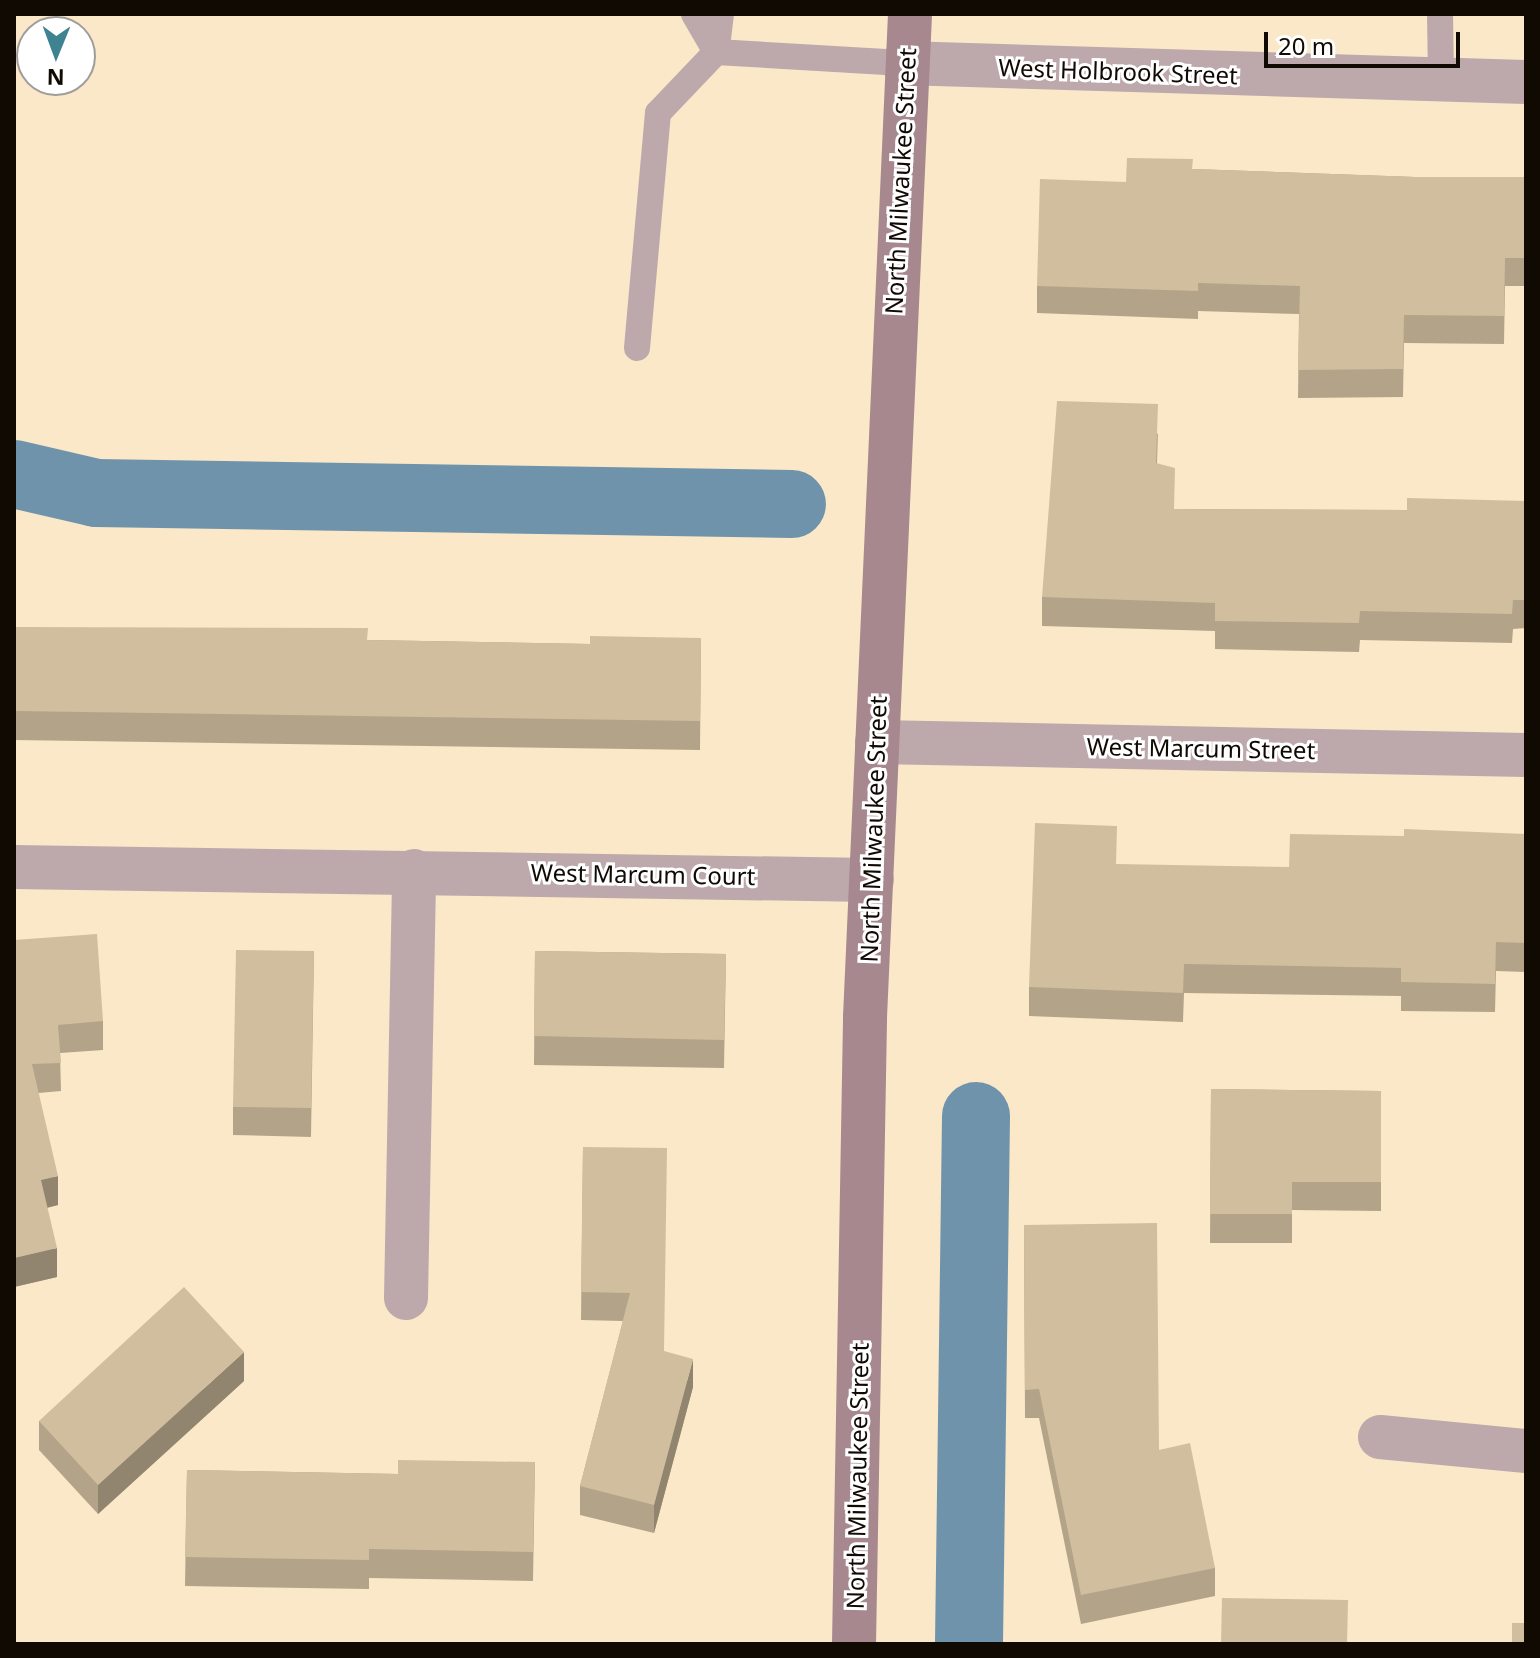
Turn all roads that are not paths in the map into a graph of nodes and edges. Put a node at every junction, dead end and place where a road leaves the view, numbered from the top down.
1 (694, 14) edge
2 (721, 14) edge
3 (910, 14) edge
4 (1440, 14) edge
5 (716, 52) junction
6 (903, 63) junction
7 (1441, 80) junction
8 (1526, 82) edge
9 (637, 348) dead end
10 (877, 742) junction
11 (1526, 755) edge
12 (14, 867) edge
13 (414, 871) junction
14 (872, 880) junction
15 (406, 1298) dead end
16 (1380, 1437) dead end
17 (1526, 1451) edge
18 (854, 1644) edge

1 - 5 lane
2 - 5 lane
3 - 6 main road, North Milwaukee Street
4 - 7 lane
5 - 6 lane
5 - 9 lane
6 - 7 street, West Holbrook Street
6 - 10 main road, North Milwaukee Street
7 - 8 street, West Holbrook Street
10 - 11 street, West Marcum Street
10 - 14 main road, North Milwaukee Street
12 - 13 street, West Marcum Court
13 - 14 street, West Marcum Court
13 - 15 street
14 - 18 main road, North Milwaukee Street
16 - 17 street

